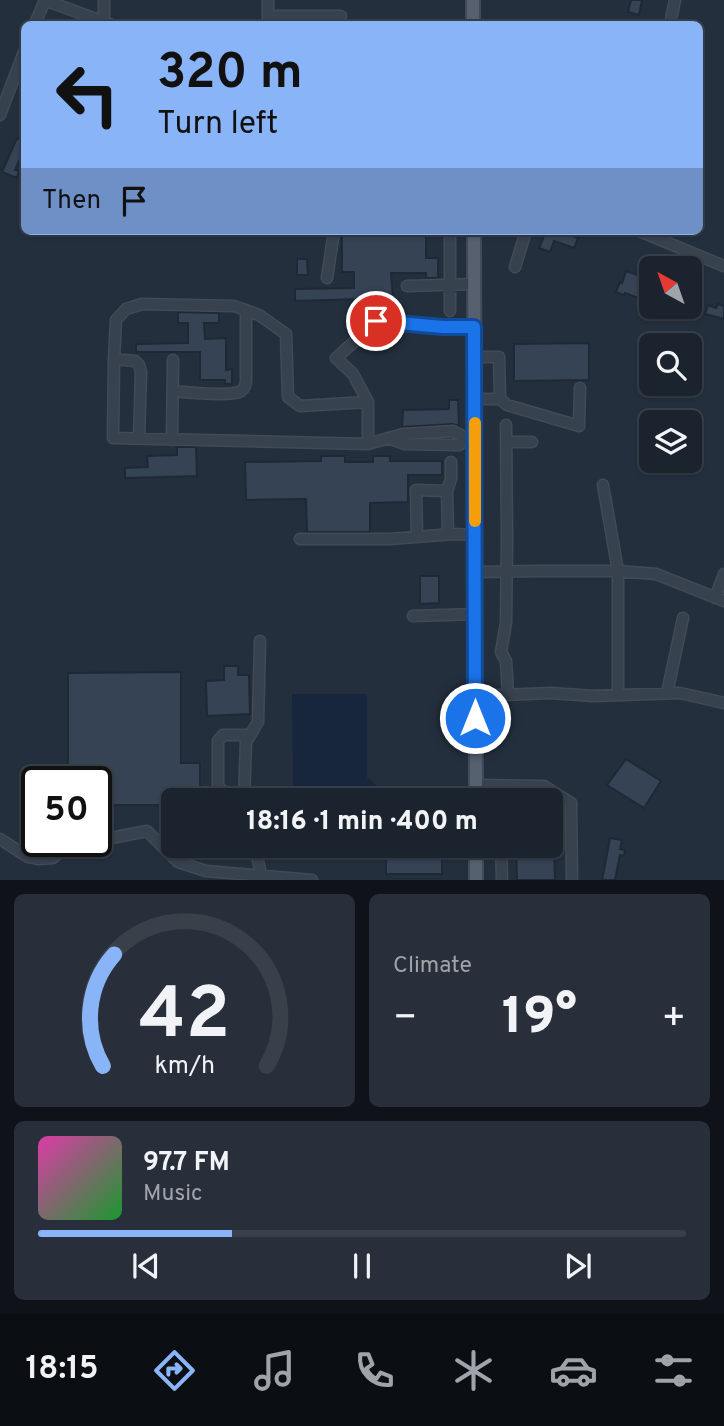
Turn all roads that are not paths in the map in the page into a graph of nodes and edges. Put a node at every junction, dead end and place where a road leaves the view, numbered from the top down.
1 (44, 0) edge
2 (104, 0) edge
3 (268, 0) edge
4 (473, 0) edge
5 (675, 0) edge
6 (341, 16) dead end
7 (268, 20) edge
8 (36, 21) edge
9 (101, 21) edge
10 (105, 21) edge
11 (473, 21) edge
12 (671, 21) edge
13 (21, 60) edge
14 (0, 115) edge
15 (333, 235) edge
16 (474, 235) edge
17 (525, 235) edge
18 (649, 235) edge
19 (450, 239) dead end
20 (724, 266) edge
21 (515, 267) dead end
22 (327, 278) dead end
23 (474, 284) junction
24 (449, 285) junction
25 (407, 286) dead end
26 (246, 310) junction
27 (450, 311) dead end
28 (474, 327) junction
29 (474, 357) junction
30 (114, 359) junction
31 (173, 360) dead end
32 (580, 388) dead end
33 (173, 391) junction
34 (475, 399) junction
35 (500, 399) junction
36 (368, 402) junction
37 (506, 425) dead end
38 (139, 439) junction
39 (172, 440) junction
40 (470, 441) junction
41 (506, 442) junction
42 (532, 442) dead end
43 (368, 444) junction
44 (451, 462) dead end
45 (603, 485) dead end
46 (447, 491) junction
47 (448, 534) junction
48 (475, 535) junction
49 (417, 537) junction
50 (300, 539) dead end
51 (618, 571) junction
52 (475, 572) junction
53 (506, 572) junction
54 (724, 574) edge
55 (719, 599) edge
56 (475, 614) junction
57 (413, 616) dead end
58 (683, 618) dead end
59 (260, 641) dead end
60 (667, 693) junction
61 (475, 695) junction
62 (508, 695) junction
63 (618, 695) junction
64 (724, 703) edge
65 (250, 735) junction
66 (475, 785) joint
67 (499, 786) joint
68 (219, 788) edge
69 (244, 788) edge
70 (112, 838) edge
71 (0, 839) edge
72 (21, 852) edge
73 (28, 857) edge
74 (54, 857) edge
75 (258, 858) edge
76 (476, 858) edge
77 (501, 858) edge
78 (261, 875) junction
79 (312, 880) edge
80 (476, 880) edge
81 (502, 880) edge
82 (572, 880) edge

1 - 8 street
1 - 9 street
2 - 10 street
3 - 7 street
4 - 11 main road
5 - 12 street
6 - 7 street
13 - 14 street
15 - 22 street
16 - 23 main road
17 - 21 street
18 - 20 street
19 - 24 street
23 - 24 street
23 - 28 main road
24 - 25 street
24 - 27 street
26 - 30 street
26 - 33 street
26 - 36 street
28 - 29 main road
28 - 36 street
29 - 34 main road
29 - 35 street
30 - 38 street
30 - 38 street
31 - 33 street
32 - 35 street
33 - 39 street
34 - 35 street
34 - 40 main road
36 - 43 street
37 - 41 street
38 - 39 street
39 - 43 street
40 - 43 street
40 - 48 main road
41 - 42 street
41 - 53 street
44 - 46 street
45 - 51 street
46 - 47 street
46 - 49 street
47 - 48 street
47 - 49 street
48 - 52 main road
49 - 50 street
51 - 53 street
51 - 55 street
51 - 63 street
52 - 53 street
52 - 56 main road
53 - 62 street
54 - 55 street
56 - 57 street
56 - 61 main road
58 - 60 street
59 - 65 street
60 - 63 street
60 - 64 street
61 - 62 street
61 - 66 main road
62 - 63 street
65 - 68 street
65 - 69 street
66 - 67 street
67 - 82 street
70 - 78 street
71 - 72 street
73 - 74 street
75 - 78 street
76 - 80 main road
77 - 81 street
78 - 79 street

